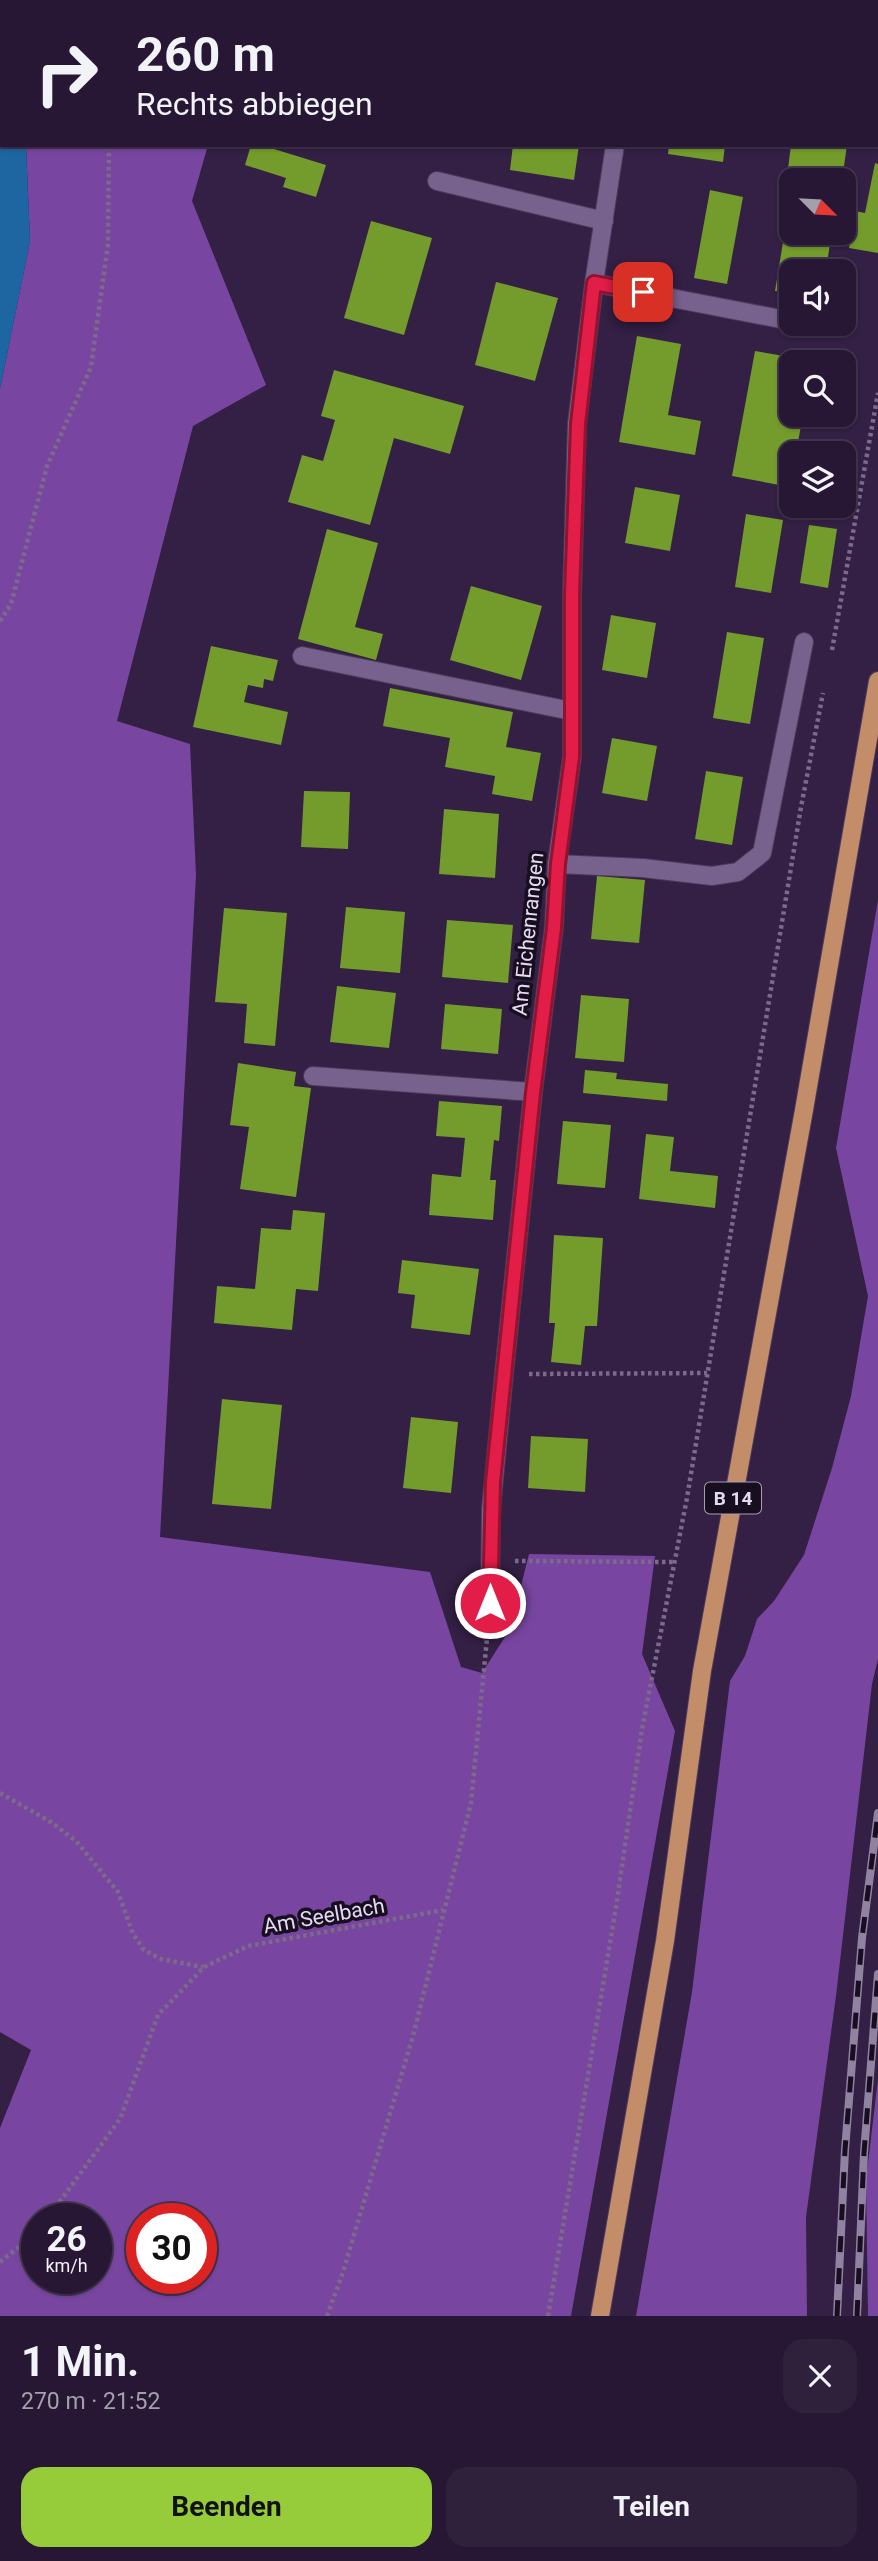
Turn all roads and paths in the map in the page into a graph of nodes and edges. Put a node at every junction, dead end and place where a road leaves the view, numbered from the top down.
1 (109, 147) edge
2 (615, 147) edge
3 (437, 181) dead end
4 (604, 220) junction
5 (594, 283) junction
6 (779, 319) edge
7 (878, 393) edge
8 (0, 621) edge
9 (804, 642) dead end
10 (302, 656) dead end
11 (830, 659) dead end
12 (878, 681) edge
13 (825, 686) dead end
14 (571, 711) junction
15 (558, 864) junction
16 (313, 1076) dead end
17 (533, 1093) junction
18 (707, 1373) junction
19 (504, 1374) junction
20 (490, 1561) junction
21 (675, 1562) junction
22 (490, 1603) joint
23 (0, 1793) edge
24 (443, 1910) junction
25 (204, 1967) junction
26 (59, 2203) edge
27 (21, 2246) edge
28 (0, 2262) edge
29 (327, 2316) edge
30 (548, 2316) edge
31 (600, 2316) edge

1 - 8 path
2 - 4 street, Am Eichenrangen
3 - 4 street
4 - 5 street, Am Eichenrangen
5 - 6 street
5 - 14 street, Am Eichenrangen
7 - 11 path
9 - 15 street
10 - 14 street
12 - 31 main road, B 14
13 - 18 path
14 - 15 street, Am Eichenrangen
15 - 17 street, Am Eichenrangen
16 - 17 street
17 - 19 street, Am Eichenrangen
18 - 19 path
18 - 21 path
19 - 20 street, Am Eichenrangen
20 - 21 path
20 - 22 street, Am Eichenrangen
21 - 30 path
22 - 24 path
23 - 25 path
24 - 25 path, Am Seelbach
24 - 29 path
25 - 26 path, Am Seelbach
27 - 28 path

